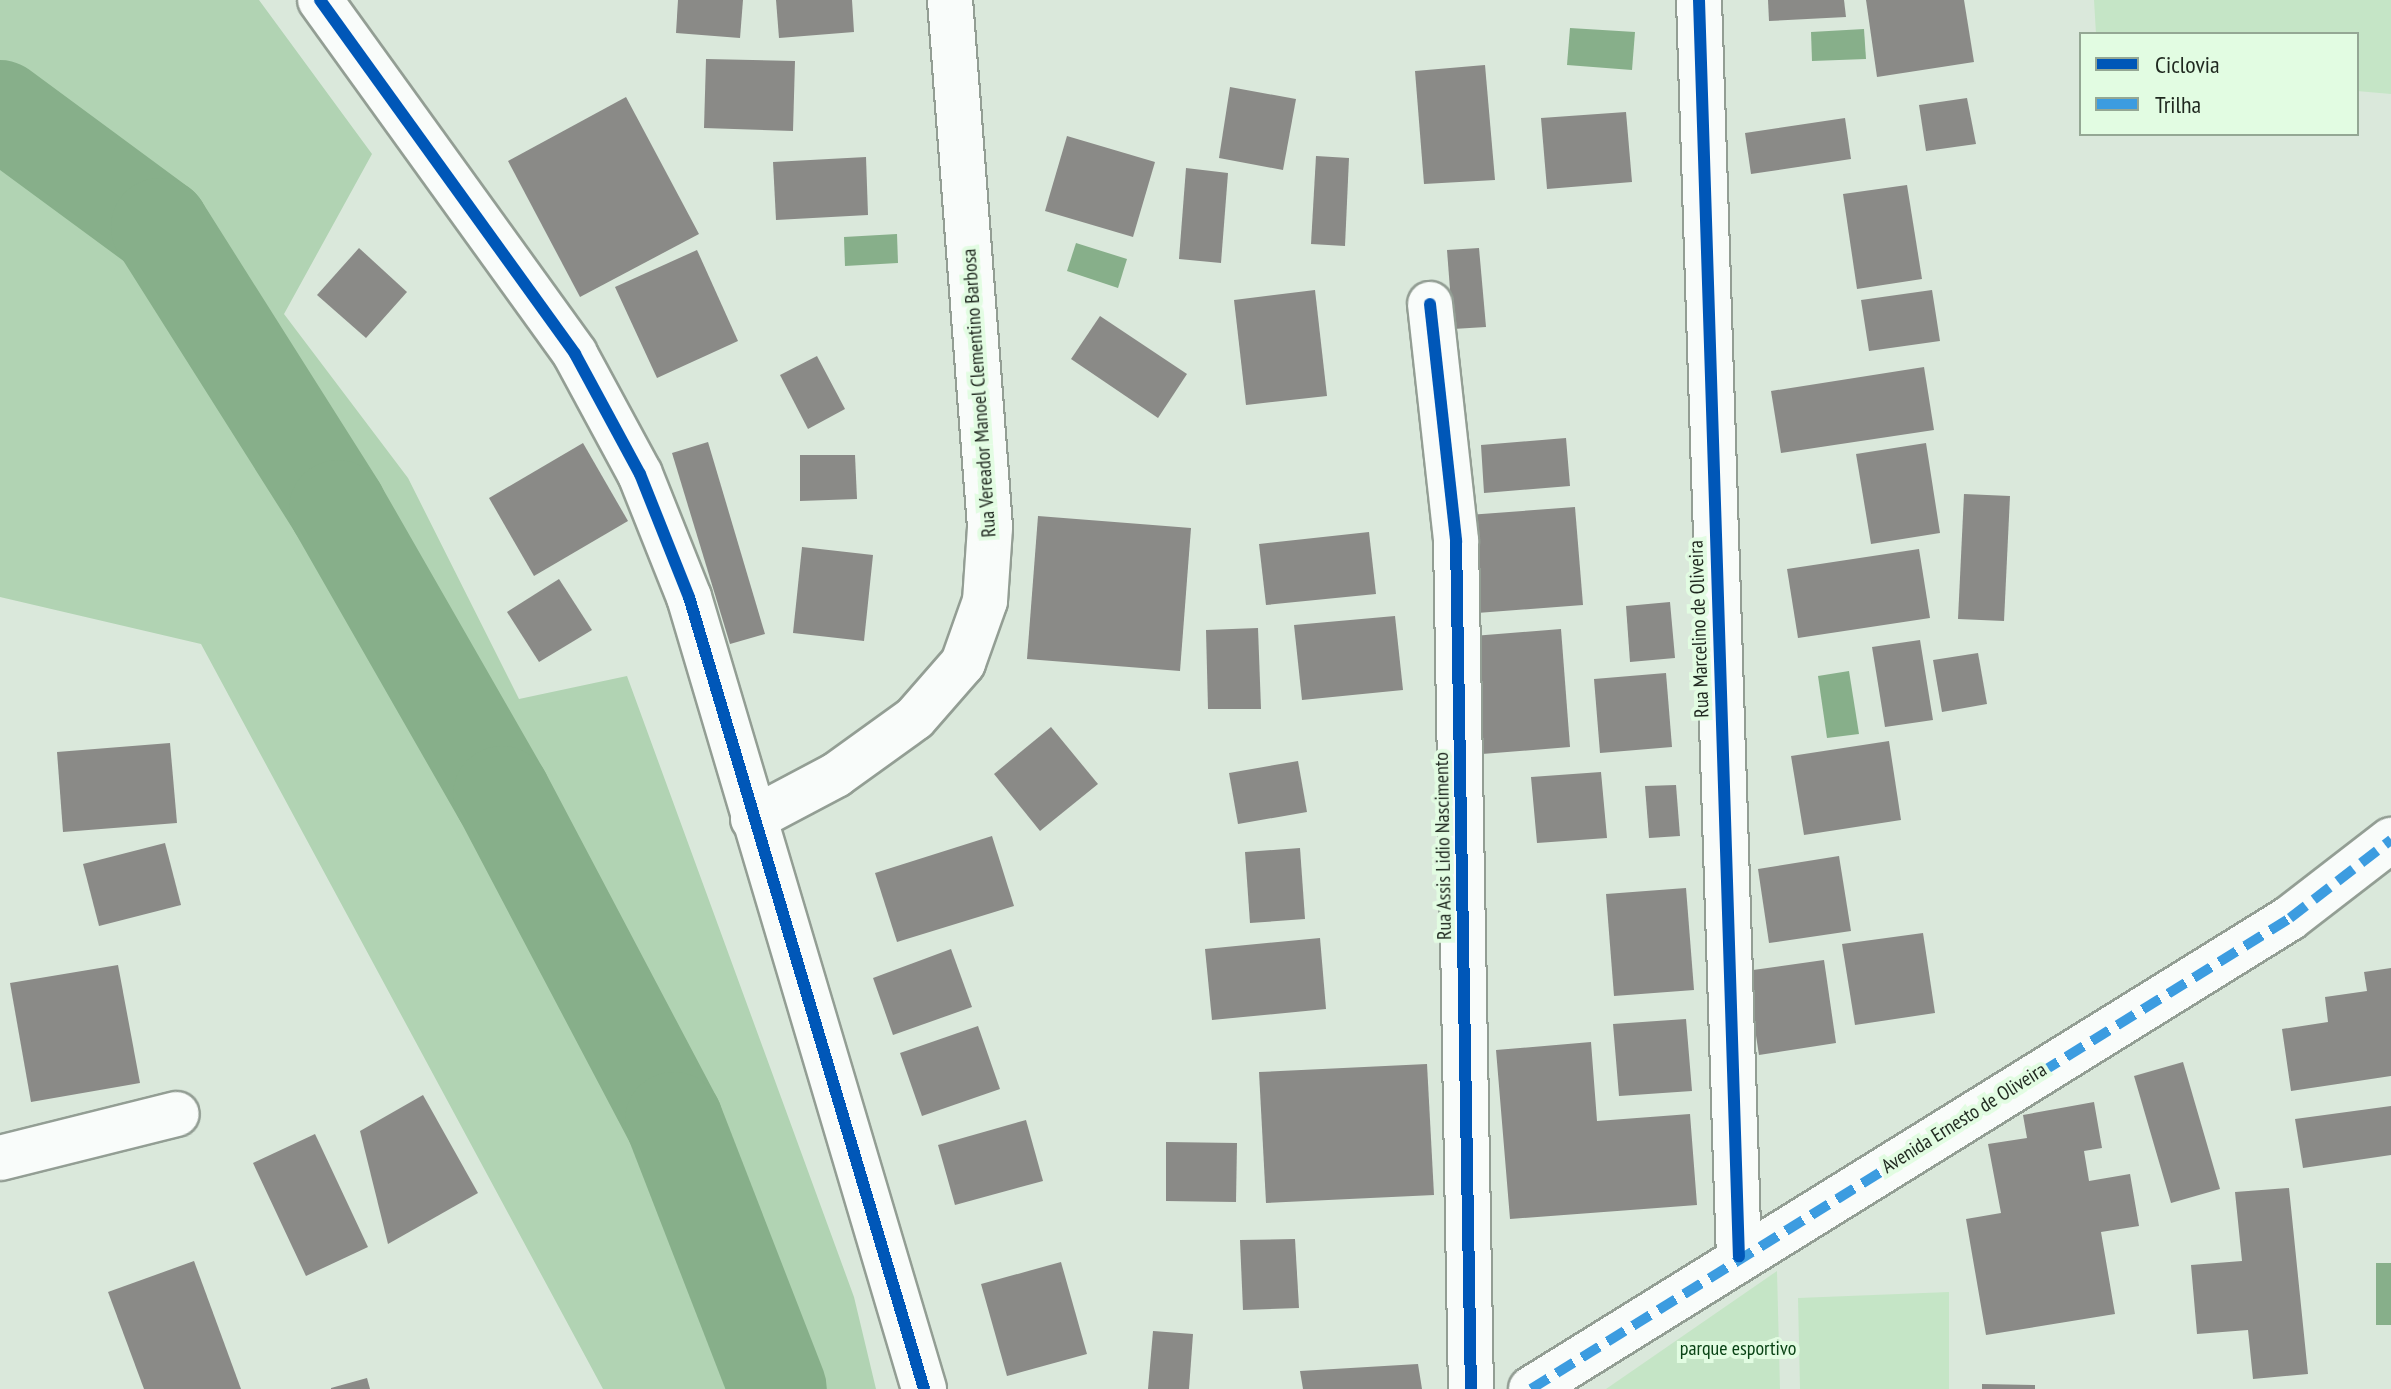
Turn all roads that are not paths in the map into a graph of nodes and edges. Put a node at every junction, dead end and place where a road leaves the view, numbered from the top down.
1 (320, 0) edge
2 (950, 0) edge
3 (1699, 0) edge
4 (1430, 304) dead end
5 (753, 819) junction
6 (2391, 840) edge
7 (177, 1114) dead end
8 (0, 1158) edge
9 (1739, 1256) junction
10 (924, 1389) edge
11 (1471, 1389) edge
12 (1531, 1389) edge

1 - 5 street
2 - 5 street, Rua Vereador Manoel Clementino Barbosa
3 - 9 street, Rua Marcelino de Oliveira
4 - 11 street, Rua Assis Lidio Nascimento
5 - 10 street
6 - 9 street, Avenida Ernesto de Oliveira
7 - 8 street
9 - 12 street, Avenida Ernesto de Oliveira

